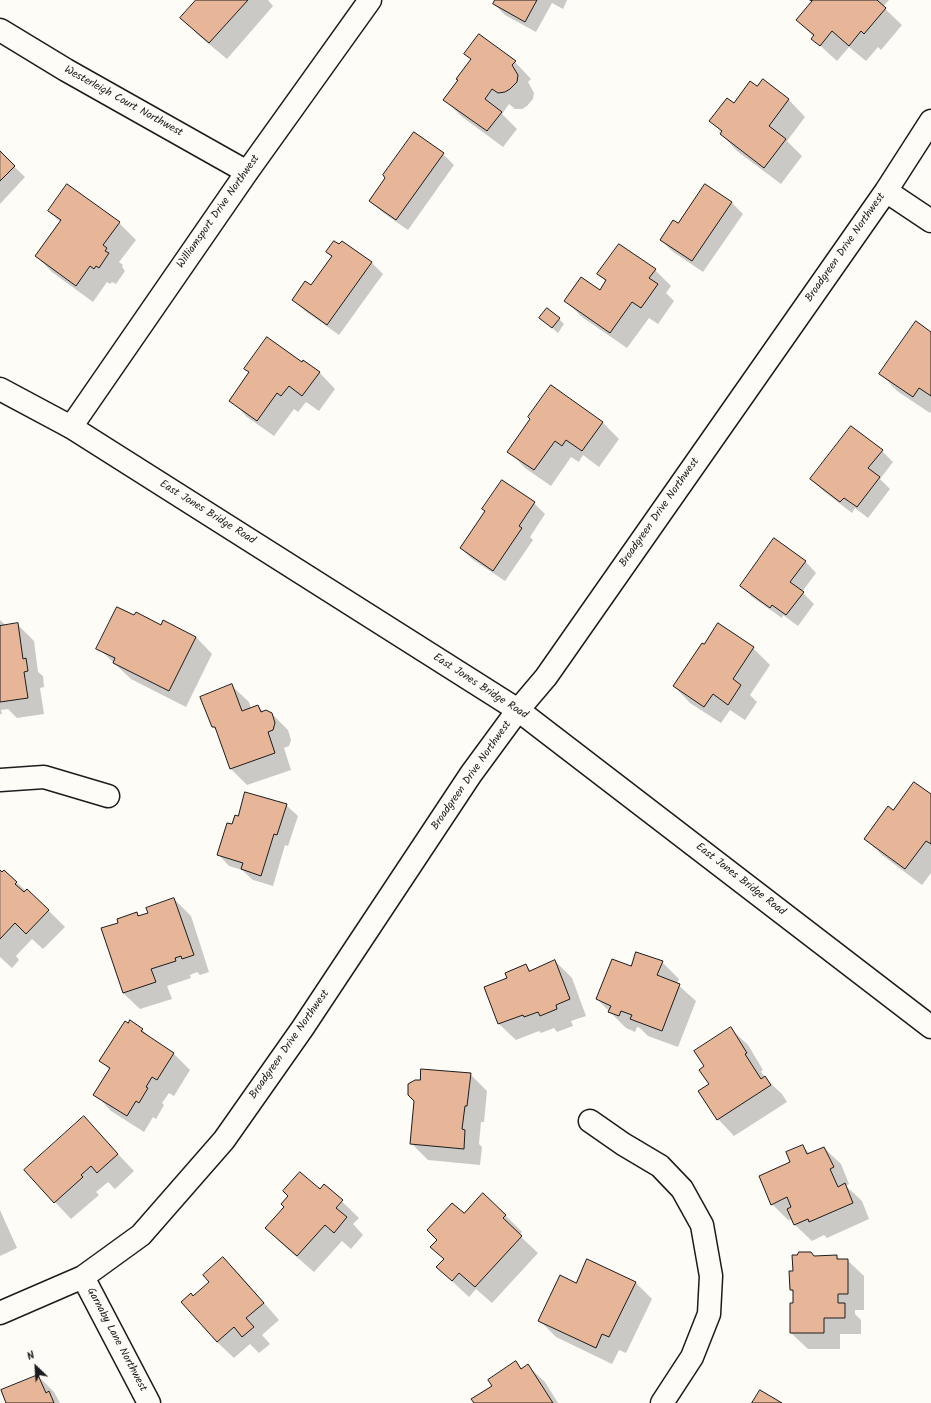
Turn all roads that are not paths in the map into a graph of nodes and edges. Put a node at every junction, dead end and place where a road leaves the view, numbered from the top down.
1 (370, 0) edge
2 (0, 30) edge
3 (931, 121) edge
4 (247, 172) junction
5 (886, 191) junction
6 (931, 221) edge
7 (0, 389) edge
8 (71, 427) junction
9 (518, 710) junction
10 (0, 780) edge
11 (108, 796) dead end
12 (931, 1027) edge
13 (590, 1121) dead end
14 (83, 1277) junction
15 (0, 1313) edge
16 (149, 1403) edge
17 (662, 1403) edge

1 - 4 street, Williamsport Drive Northwest
2 - 4 street, Westerleigh Court Northwest
3 - 5 street, Broadgreen Drive Northwest
4 - 8 street, Williamsport Drive Northwest
5 - 6 street
5 - 9 street, Broadgreen Drive Northwest
7 - 8 street, East Jones Bridge Road
8 - 9 street, East Jones Bridge Road
9 - 12 street, East Jones Bridge Road
9 - 14 street, Broadgreen Drive Northwest
10 - 11 street
13 - 17 street
14 - 15 street, Broadgreen Drive Northwest
14 - 16 street, Garnaby Lane Northwest

